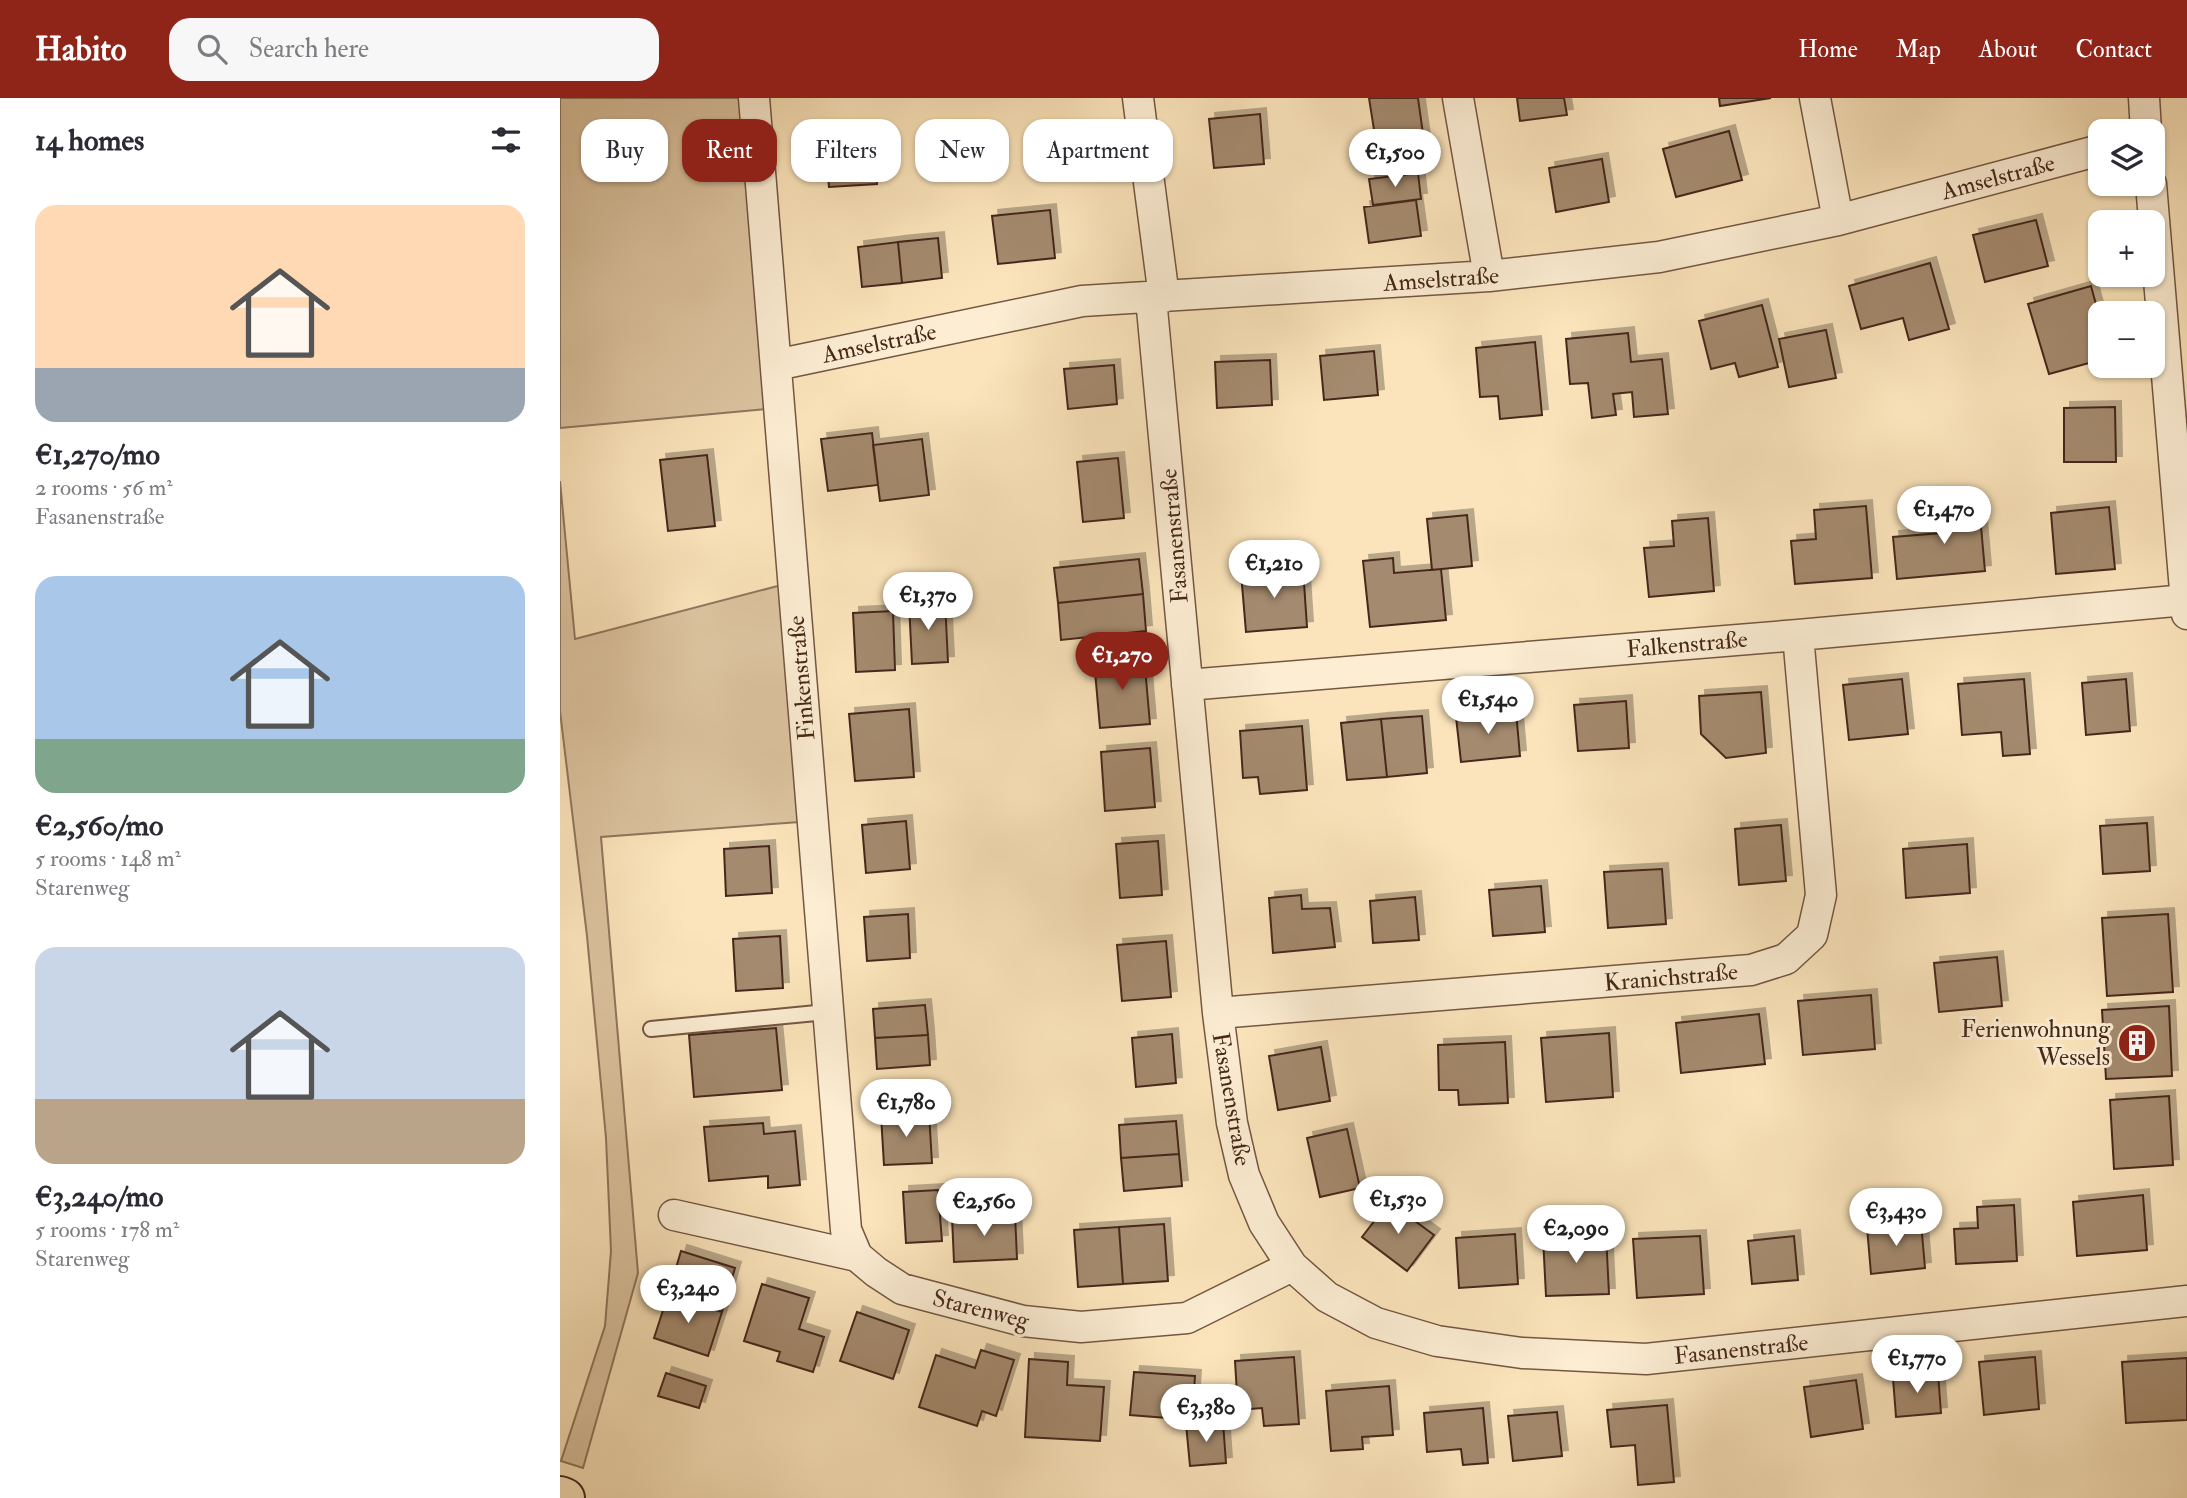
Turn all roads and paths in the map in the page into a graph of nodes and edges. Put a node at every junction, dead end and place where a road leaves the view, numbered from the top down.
1 (754, 98) edge
2 (1138, 98) edge
3 (1458, 98) edge
4 (1815, 98) edge
5 (2144, 98) edge
6 (2145, 119) edge
7 (2088, 152) edge
8 (2152, 196) edge
9 (1838, 220) junction
10 (1489, 276) junction
11 (1158, 297) junction
12 (776, 365) junction
13 (2177, 397) edge
14 (2186, 607) edge
15 (1798, 635) junction
16 (1187, 685) junction
17 (827, 1012) junction
18 (1217, 1013) junction
19 (651, 1029) dead end
20 (674, 1215) dead end
21 (857, 1256) junction
22 (1292, 1266) junction
23 (2187, 1301) edge
24 (560, 1496) edge
25 (565, 1498) edge

1 - 12 street, Finkenstraße
2 - 11 street, Fasanenstraße
3 - 10 street
4 - 9 street
5 - 6 street
7 - 9 street, Amselstraße
8 - 13 street
9 - 10 street, Amselstraße
10 - 11 street, Amselstraße
11 - 12 street, Amselstraße
11 - 16 street, Fasanenstraße
12 - 17 street, Finkenstraße
13 - 14 street
14 - 15 street, Falkenstraße
15 - 16 street, Falkenstraße
15 - 18 street, Kranichstraße
16 - 18 street, Fasanenstraße
17 - 19 lane
17 - 21 street, Finkenstraße
18 - 22 street, Fasanenstraße
20 - 21 street, Starenweg
21 - 22 street, Starenweg
22 - 23 street, Fasanenstraße
24 - 25 main road

